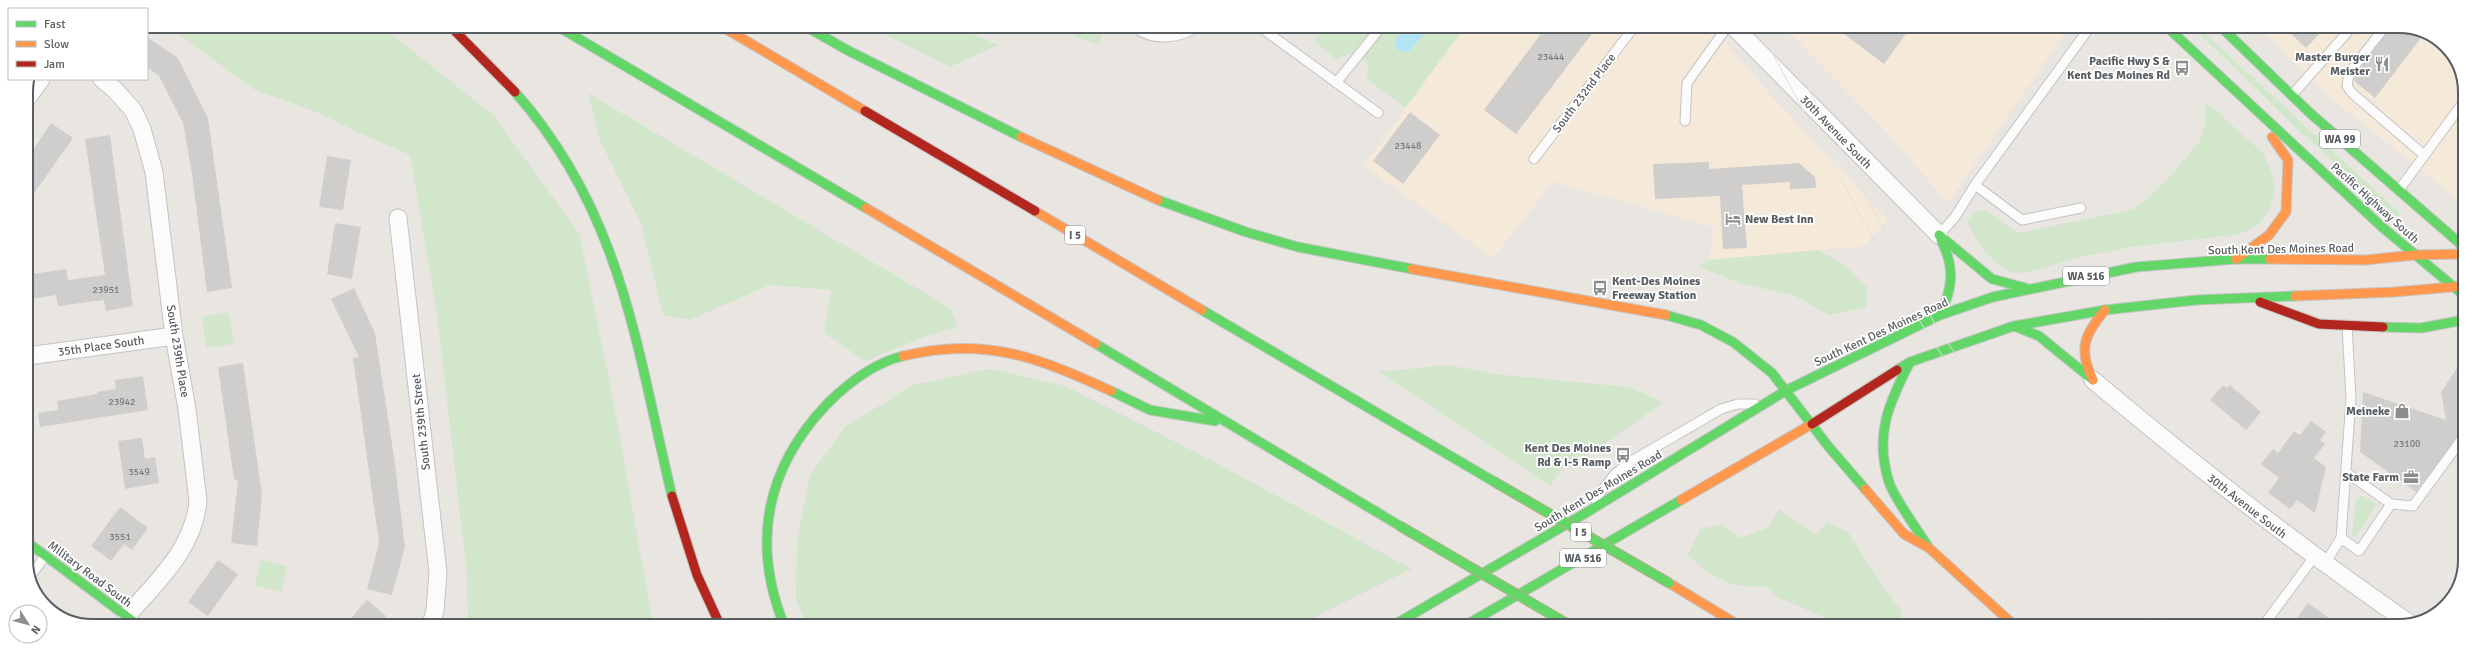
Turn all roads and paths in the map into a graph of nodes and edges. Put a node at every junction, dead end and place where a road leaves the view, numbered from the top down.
1 (458, 33) edge
2 (569, 33) edge
3 (733, 33) edge
4 (818, 33) edge
5 (1268, 33) edge
6 (1376, 33) edge
7 (1629, 33) edge
8 (1723, 33) edge
9 (1740, 33) edge
10 (2086, 33) edge
11 (2174, 33) edge
12 (2227, 33) edge
13 (2347, 33) edge
14 (2380, 33) edge
15 (40, 80) edge
16 (103, 80) edge
17 (1336, 83) junction
18 (33, 90) edge
19 (2291, 95) junction
20 (2242, 96) junction
21 (2458, 109) edge
22 (1378, 113) dead end
23 (1685, 121) dead end
24 (2424, 155) junction
25 (1534, 159) dead end
26 (1975, 185) junction
27 (2399, 190) junction
28 (2081, 208) dead end
29 (398, 218) dead end
30 (1939, 235) junction
31 (2458, 241) edge
32 (2458, 254) edge
33 (2415, 255) junction
34 (2236, 259) junction
35 (2454, 287) junction
36 (2458, 287) edge
37 (2029, 288) junction
38 (2458, 290) edge
39 (2252, 298) junction
40 (2105, 310) junction
41 (1940, 315) junction
42 (2458, 321) edge
43 (2347, 325) junction
44 (2014, 326) junction
45 (174, 336) junction
46 (33, 355) edge
47 (1910, 362) junction
48 (2093, 380) junction
49 (1787, 390) junction
50 (1764, 403) junction
51 (1228, 423) junction
52 (1812, 424) junction
53 (2458, 444) edge
54 (2346, 472) junction
55 (2391, 504) junction
56 (1584, 514) junction
57 (2341, 538) junction
58 (33, 547) edge
59 (1929, 548) junction
60 (45, 556) junction
61 (2319, 561) junction
62 (34, 571) edge
63 (131, 619) edge
64 (133, 619) edge
65 (433, 619) edge
66 (717, 619) edge
67 (781, 619) edge
68 (1404, 619) edge
69 (1478, 619) edge
70 (1559, 619) edge
71 (1728, 619) edge
72 (2007, 619) edge
73 (2268, 619) edge
74 (2403, 619) edge

1 - 66 main road
2 - 51 main road
3 - 71 main road, I 5, bridge
4 - 49 main road
5 - 17 lane
6 - 17 lane
7 - 25 lane, South 232nd Place
8 - 23 lane
9 - 30 street, 30th Avenue South
10 - 26 lane
11 - 20 main road, Pacific Highway South / WA 99
12 - 19 main road, Pacific Highway South / WA 99
13 - 19 lane
14 - 24 lane
15 - 18 street
16 - 45 street, South 239th Place
17 - 22 lane
19 - 27 main road, Pacific Highway South / WA 99
20 - 33 main road, Pacific Highway South / WA 99
20 - 34 main road
21 - 24 lane
24 - 27 lane
26 - 28 lane
26 - 30 lane
27 - 31 main road, Pacific Highway South / WA 99
29 - 65 street, South 239th Street
30 - 37 main road
30 - 41 main road
32 - 33 main road, South Kent Des Moines Road / WA 516
33 - 34 main road, South Kent Des Moines Road / WA 516
33 - 35 main road, Pacific Highway South / WA 99
34 - 37 main road, South Kent Des Moines Road / WA 516
35 - 36 main road
35 - 38 main road, Pacific Highway South / WA 99
35 - 39 main road, WA 516
37 - 41 main road, South Kent Des Moines Road / WA 516
39 - 40 main road, WA 516
39 - 43 main road
40 - 44 main road, WA 516
40 - 48 main road
41 - 49 main road, South Kent Des Moines Road / WA 516
42 - 43 main road
43 - 54 lane
44 - 47 main road, WA 516
44 - 48 main road
45 - 46 street, 35th Place South
45 - 64 street, South 239th Place
47 - 52 main road, WA 516
47 - 59 main road
48 - 61 street, 30th Avenue South
49 - 50 main road, South Kent Des Moines Road / WA 516
49 - 52 main road
50 - 56 main road, South Kent Des Moines Road / WA 516
50 - 56 lane
51 - 67 main road
51 - 70 main road, bridge
52 - 59 main road
52 - 69 main road, WA 516
53 - 55 lane
54 - 55 lane
54 - 57 lane
55 - 57 lane
56 - 68 main road, South Kent Des Moines Road / WA 516
57 - 61 lane
58 - 60 main road, Military Road South
59 - 72 main road
60 - 62 lane
60 - 63 main road, Military Road South
61 - 73 lane
61 - 74 street, 30th Avenue South

